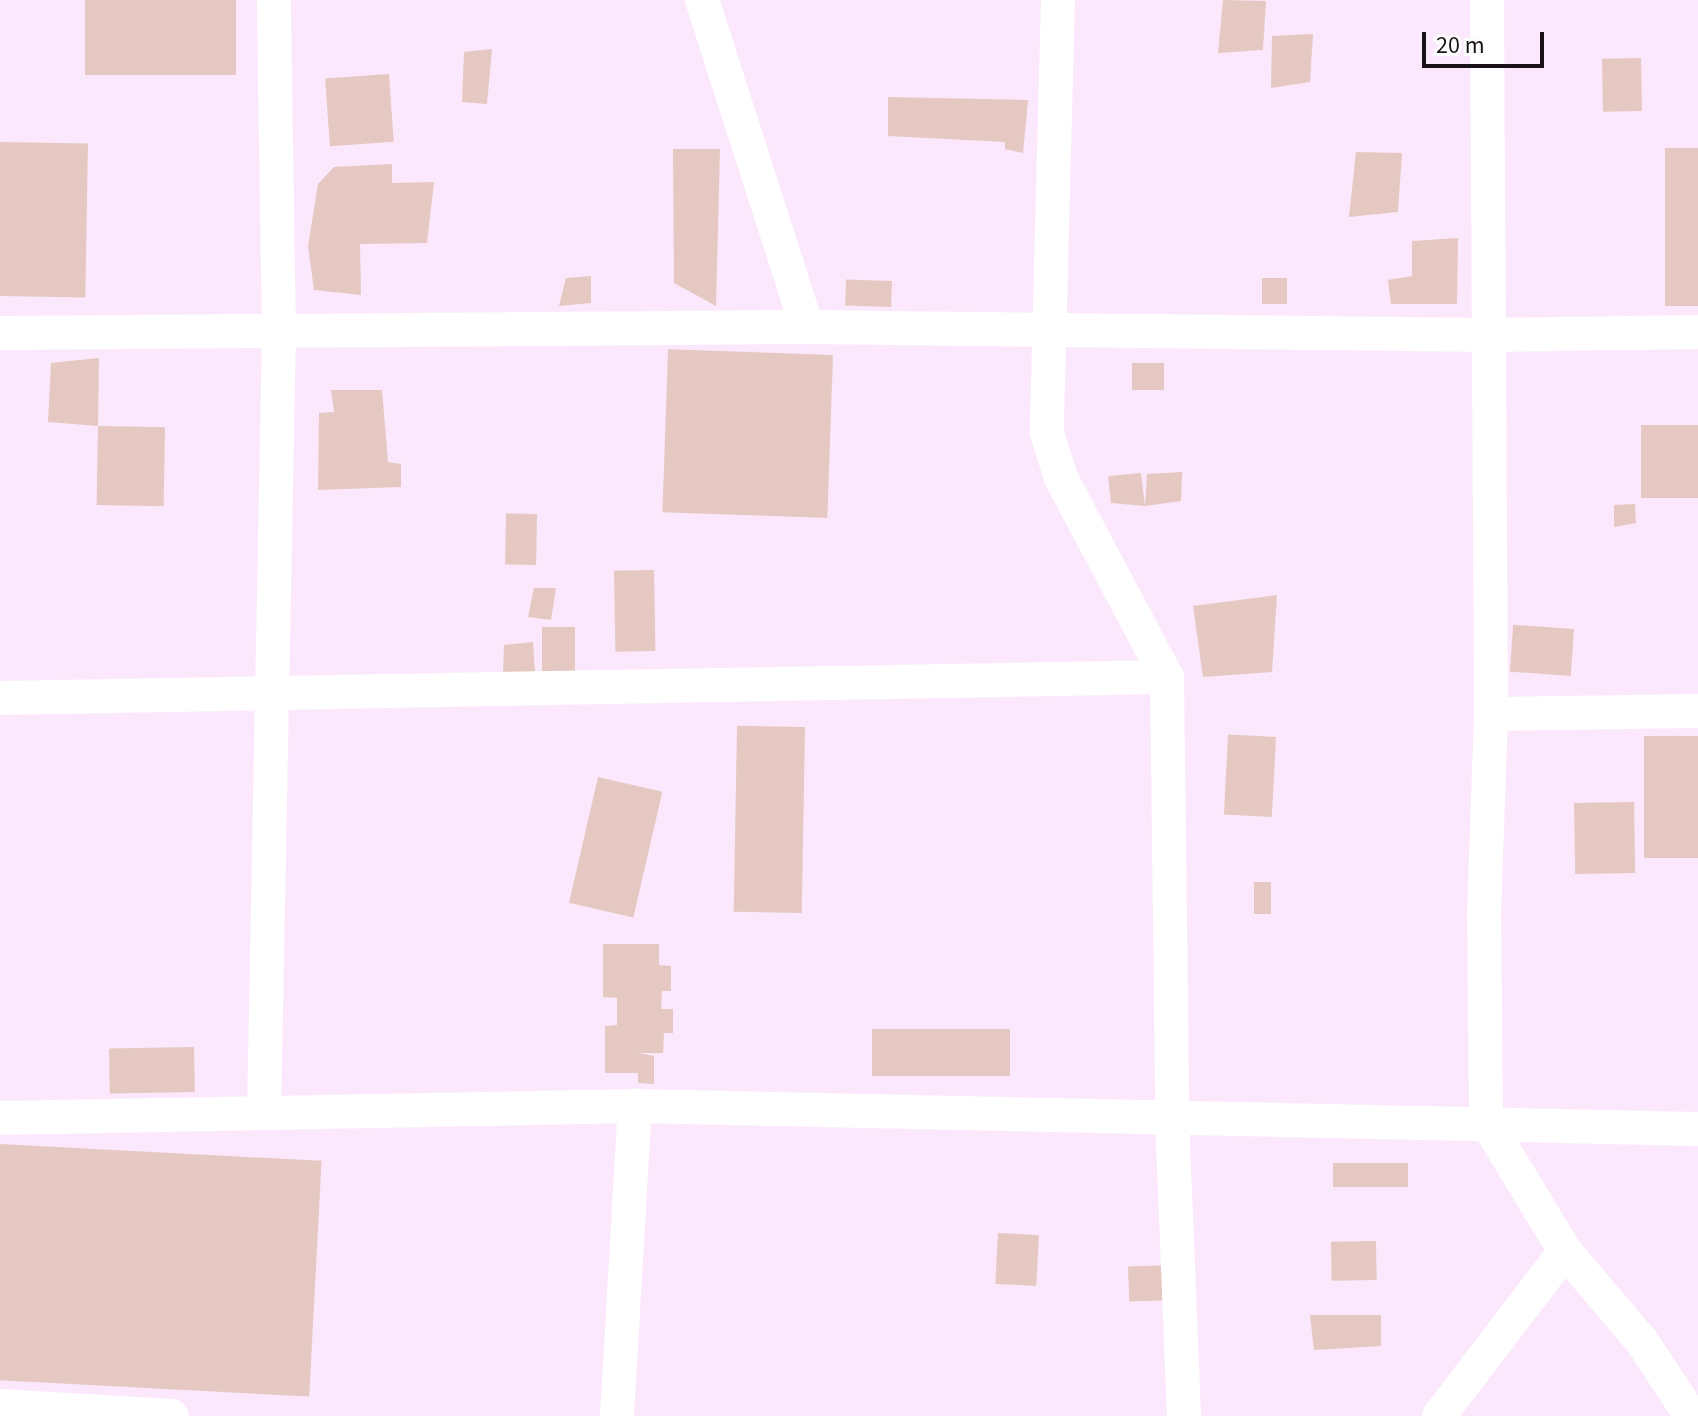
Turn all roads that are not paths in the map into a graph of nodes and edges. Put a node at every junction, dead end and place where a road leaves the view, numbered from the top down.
1 (274, 0) edge
2 (702, 0) edge
3 (1058, 0) edge
4 (1487, 0) edge
5 (807, 327) junction
6 (1050, 330) junction
7 (1698, 332) edge
8 (0, 333) edge
9 (279, 333) junction
10 (1491, 335) junction
11 (1167, 677) junction
12 (272, 694) junction
13 (0, 698) edge
14 (1698, 711) edge
15 (1491, 714) junction
16 (635, 1106) junction
17 (264, 1113) junction
18 (1172, 1117) junction
19 (0, 1118) edge
20 (1486, 1121) junction
21 (1698, 1129) edge
22 (1565, 1251) junction
23 (0, 1406) edge
24 (172, 1416) edge
25 (617, 1416) edge
26 (1184, 1416) edge
27 (1439, 1416) edge
28 (1691, 1416) edge

1 - 9 street
2 - 5 street
3 - 6 street
4 - 10 street
5 - 6 street
5 - 9 street
6 - 10 street
6 - 11 street
7 - 10 street
8 - 9 street
9 - 12 street
10 - 15 street
11 - 12 street
11 - 18 street
12 - 13 street
12 - 17 street
14 - 15 street
15 - 20 street
16 - 17 street
16 - 18 street
16 - 25 street
17 - 19 street
18 - 20 street
18 - 26 street
20 - 21 street
20 - 22 street
22 - 27 street
22 - 28 street
23 - 24 street

